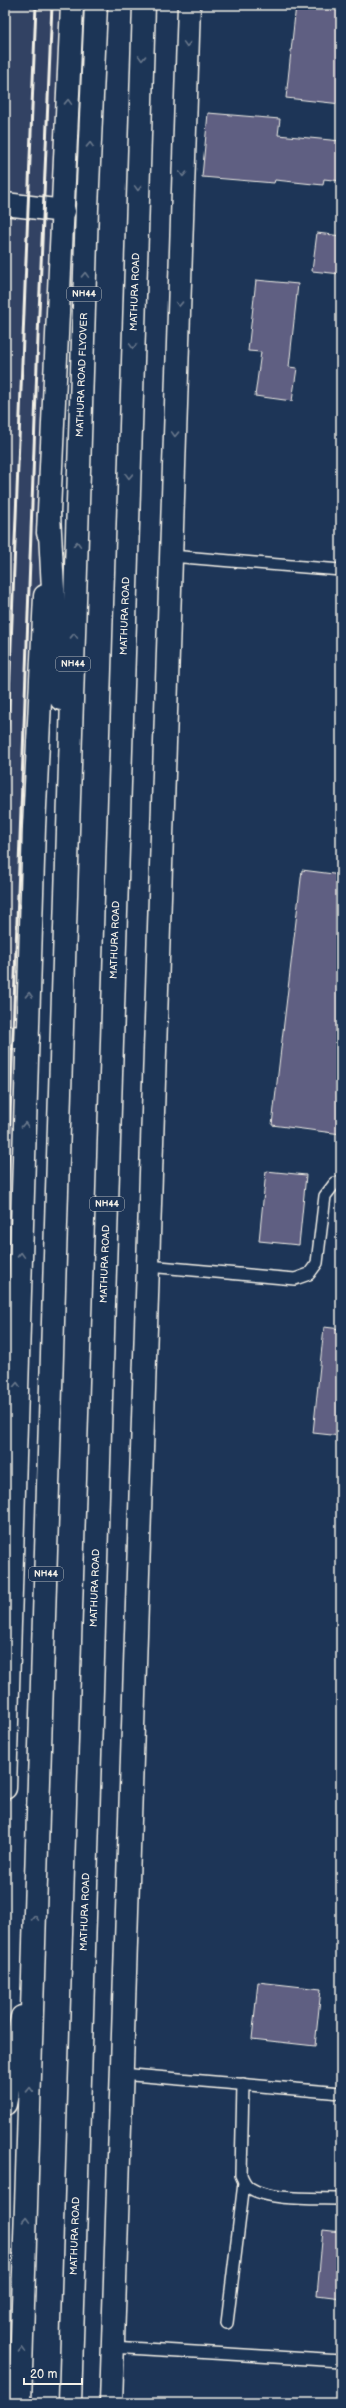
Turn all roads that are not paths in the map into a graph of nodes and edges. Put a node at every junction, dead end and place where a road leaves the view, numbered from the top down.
1 (72, 5) edge
2 (96, 5) edge
3 (144, 5) edge
4 (189, 5) edge
5 (5, 204) edge
6 (64, 211) junction
7 (49, 514) junction
8 (170, 556) junction
9 (341, 570) edge
10 (71, 745) junction
11 (5, 1037) edge
12 (28, 1038) junction
13 (341, 1183) edge
14 (148, 1266) junction
15 (9, 1557) edge
16 (5, 1788) edge
17 (34, 1950) junction
18 (121, 2074) junction
19 (243, 2084) junction
20 (341, 2093) edge
21 (5, 2104) edge
22 (244, 2183) junction
23 (341, 2200) edge
24 (227, 2323) dead end
25 (112, 2347) junction
26 (341, 2361) edge
27 (20, 2403) edge
28 (70, 2403) edge
29 (111, 2403) edge

6 -> 1 main road
10 -> 2 main road, MATHURA ROAD FLYOVER / NH44
3 -> 28 main road, MATHURA ROAD / NH44
4 -> 8 main road
5 - 6 main road
6 - 7 main road
7 - 10 main road
12 -> 7 main road
8 - 9 lane
8 - 14 main road
17 -> 10 main road, NH44
11 - 12 main road
15 -> 12 main road
13 - 14 lane
14 - 18 main road
15 - 16 main road
17 - 21 main road
27 -> 17 main road, NH44
18 - 19 lane
18 - 25 main road
19 - 20 lane
19 - 22 lane
22 - 23 lane
22 - 24 lane
25 - 26 lane
25 - 29 main road

